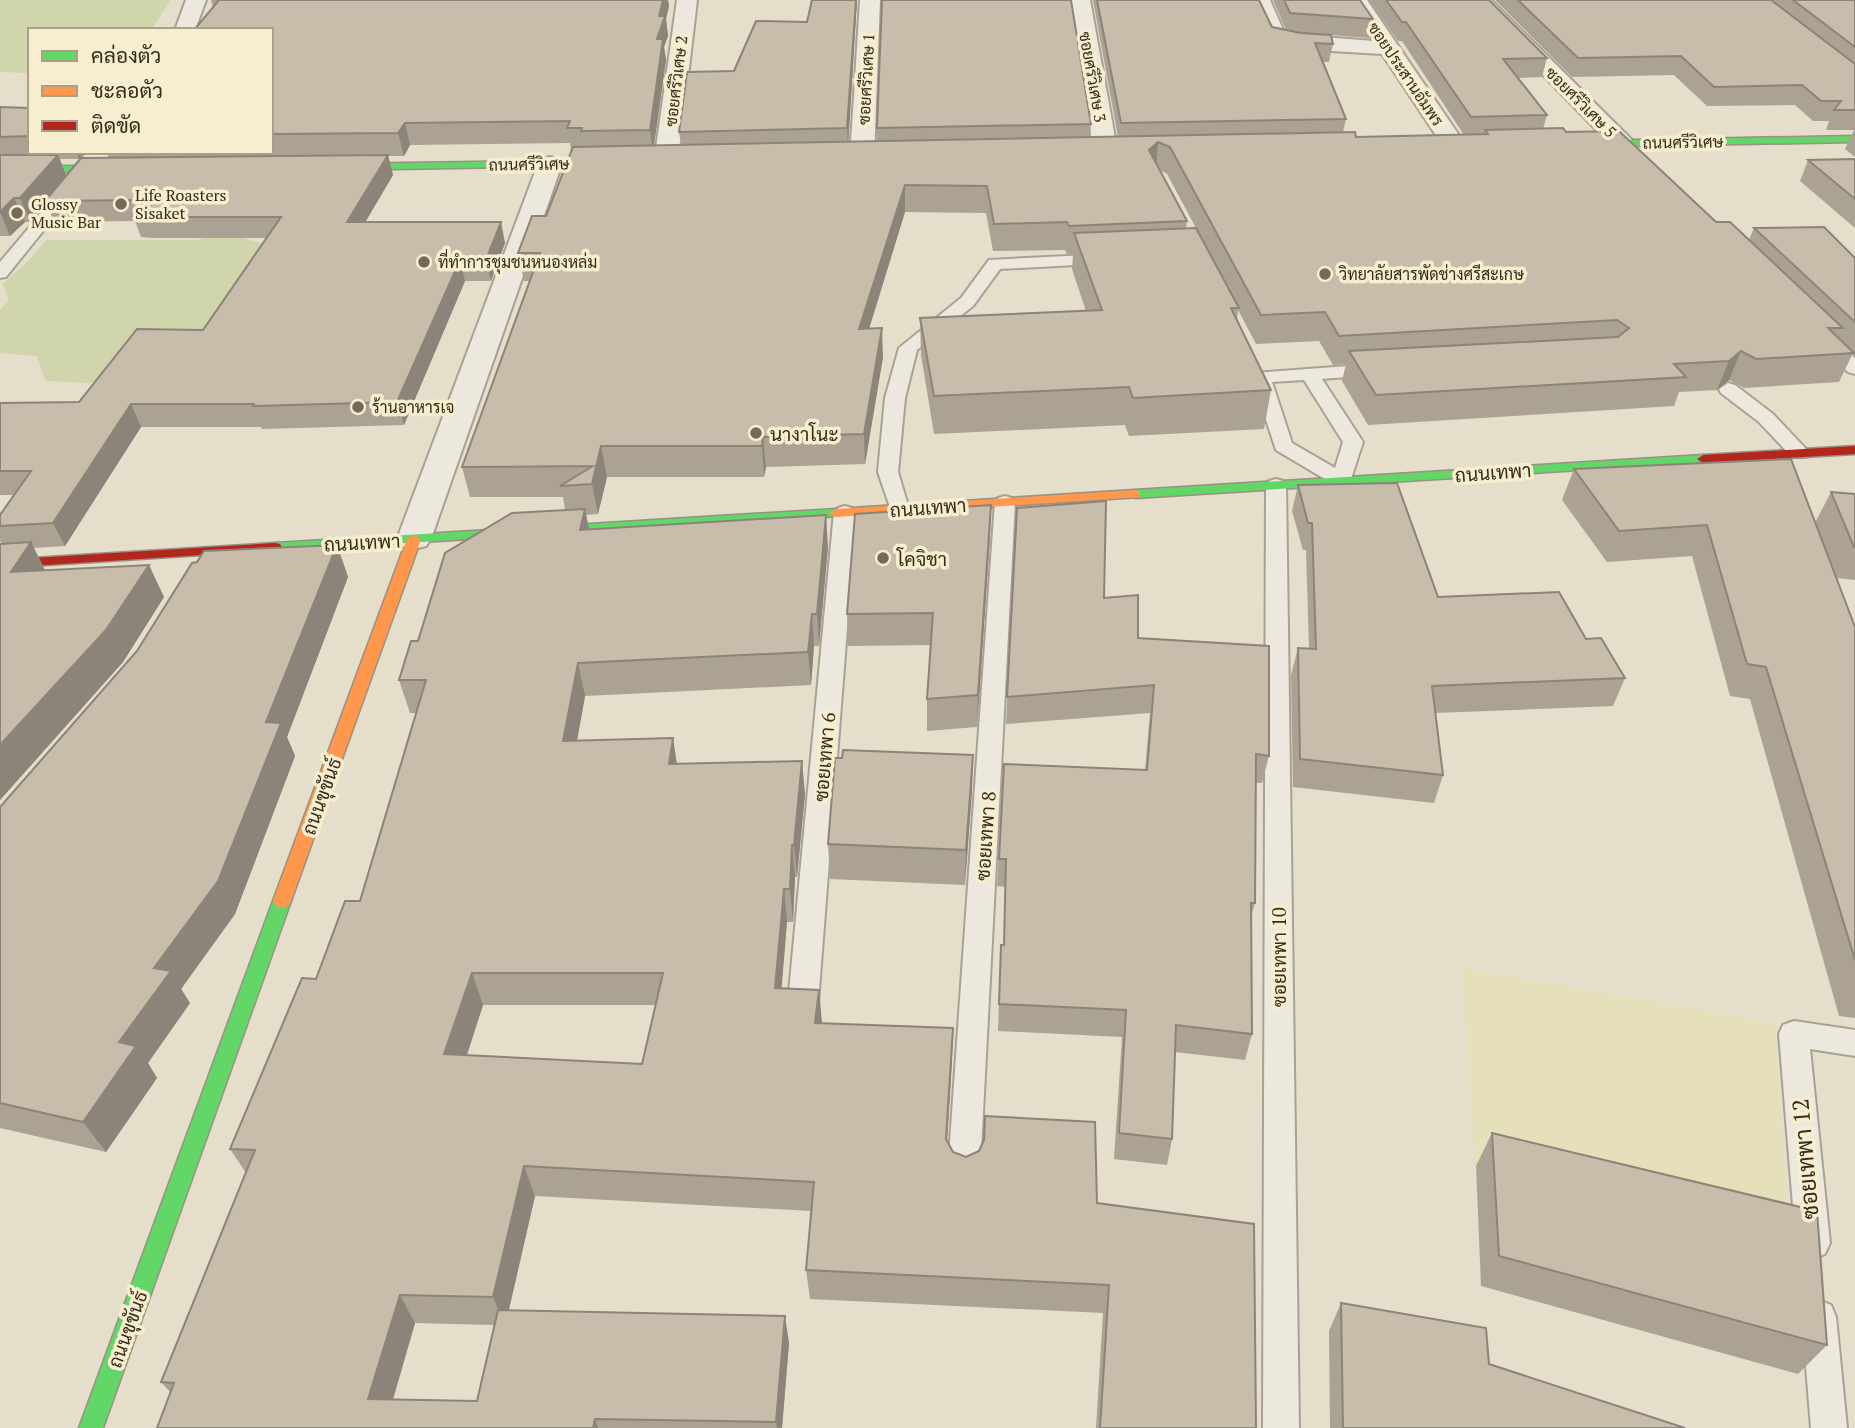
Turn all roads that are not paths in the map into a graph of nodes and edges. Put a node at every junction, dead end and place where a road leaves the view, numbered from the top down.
1 (196, 0) edge
2 (687, 0) edge
3 (870, 0) edge
4 (1080, 0) edge
5 (1260, 0) edge
6 (1357, 0) edge
7 (1480, 0) edge
8 (186, 28) edge
9 (1389, 48) junction
10 (1855, 139) edge
11 (1623, 144) junction
12 (1559, 145) edge
13 (1455, 147) edge
14 (1107, 154) edge
15 (863, 158) edge
16 (93, 161) edge
17 (660, 162) joint
18 (1643, 162) edge
19 (550, 164) junction
20 (318, 167) edge
21 (0, 169) edge
22 (141, 169) edge
23 (1130, 258) edge
24 (0, 273) edge
25 (1816, 331) edge
26 (1855, 368) edge
27 (1391, 370) edge
28 (1310, 374) junction
29 (1728, 389) edge
30 (1855, 450) edge
31 (1799, 453) junction
32 (1776, 454) junction
33 (1342, 481) junction
34 (1786, 481) edge
35 (1276, 485) junction
36 (1005, 502) junction
37 (900, 509) junction
38 (845, 512) junction
39 (414, 539) junction
40 (212, 551) junction
41 (0, 564) edge
42 (192, 584) edge
43 (803, 1003) edge
44 (1855, 1043) edge
45 (964, 1170) edge
46 (91, 1428) edge
47 (1281, 1428) edge
48 (1829, 1428) edge

1 - 8 street
2 - 17 street, ซอยศรีวิเศษ 2
3 - 15 street, ซอยศรีวิเศษ 1
4 - 14 street, ซอยศรีวิเศษ 3
5 - 9 street
6 - 9 street, ซอยประสานอัมพร
7 - 11 street, ซอยศรีวิเศษ 5
9 - 13 street, ซอยประสานอัมพร
10 - 11 main road, ถนนศรีวิเศษ
11 - 12 main road, ถนนศรีวิเศษ
11 - 18 lane
16 - 21 main road
16 - 22 main road
16 - 24 lane
17 - 19 main road, ถนนศรีวิเศษ
19 - 20 main road, ถนนศรีวิเศษ
19 - 39 street, ถนนขุขันธ์
23 - 37 lane
25 - 26 lane
27 - 28 lane
28 - 33 lane
28 - 33 lane
29 - 31 lane
30 - 31 main road, ถนนเทพา
31 - 32 main road, ถนนเทพา
32 - 33 main road, ถนนเทพา
32 - 34 lane
33 - 35 main road, ถนนเทพา
35 - 36 main road, ถนนเทพา
35 - 47 lane, ซอยเทพา 10
36 - 37 main road, ถนนเทพา
36 - 45 lane, ซอยเทพา 8
37 - 38 main road, ถนนเทพา
38 - 39 main road, ถนนเทพา
38 - 43 lane, ซอยเทพา 6
39 - 40 main road, ถนนเทพา
39 - 46 main road, ถนนขุขันธ์
40 - 41 main road, ถนนเทพา
40 - 42 street
44 - 48 lane, ซอยเทพา 12

